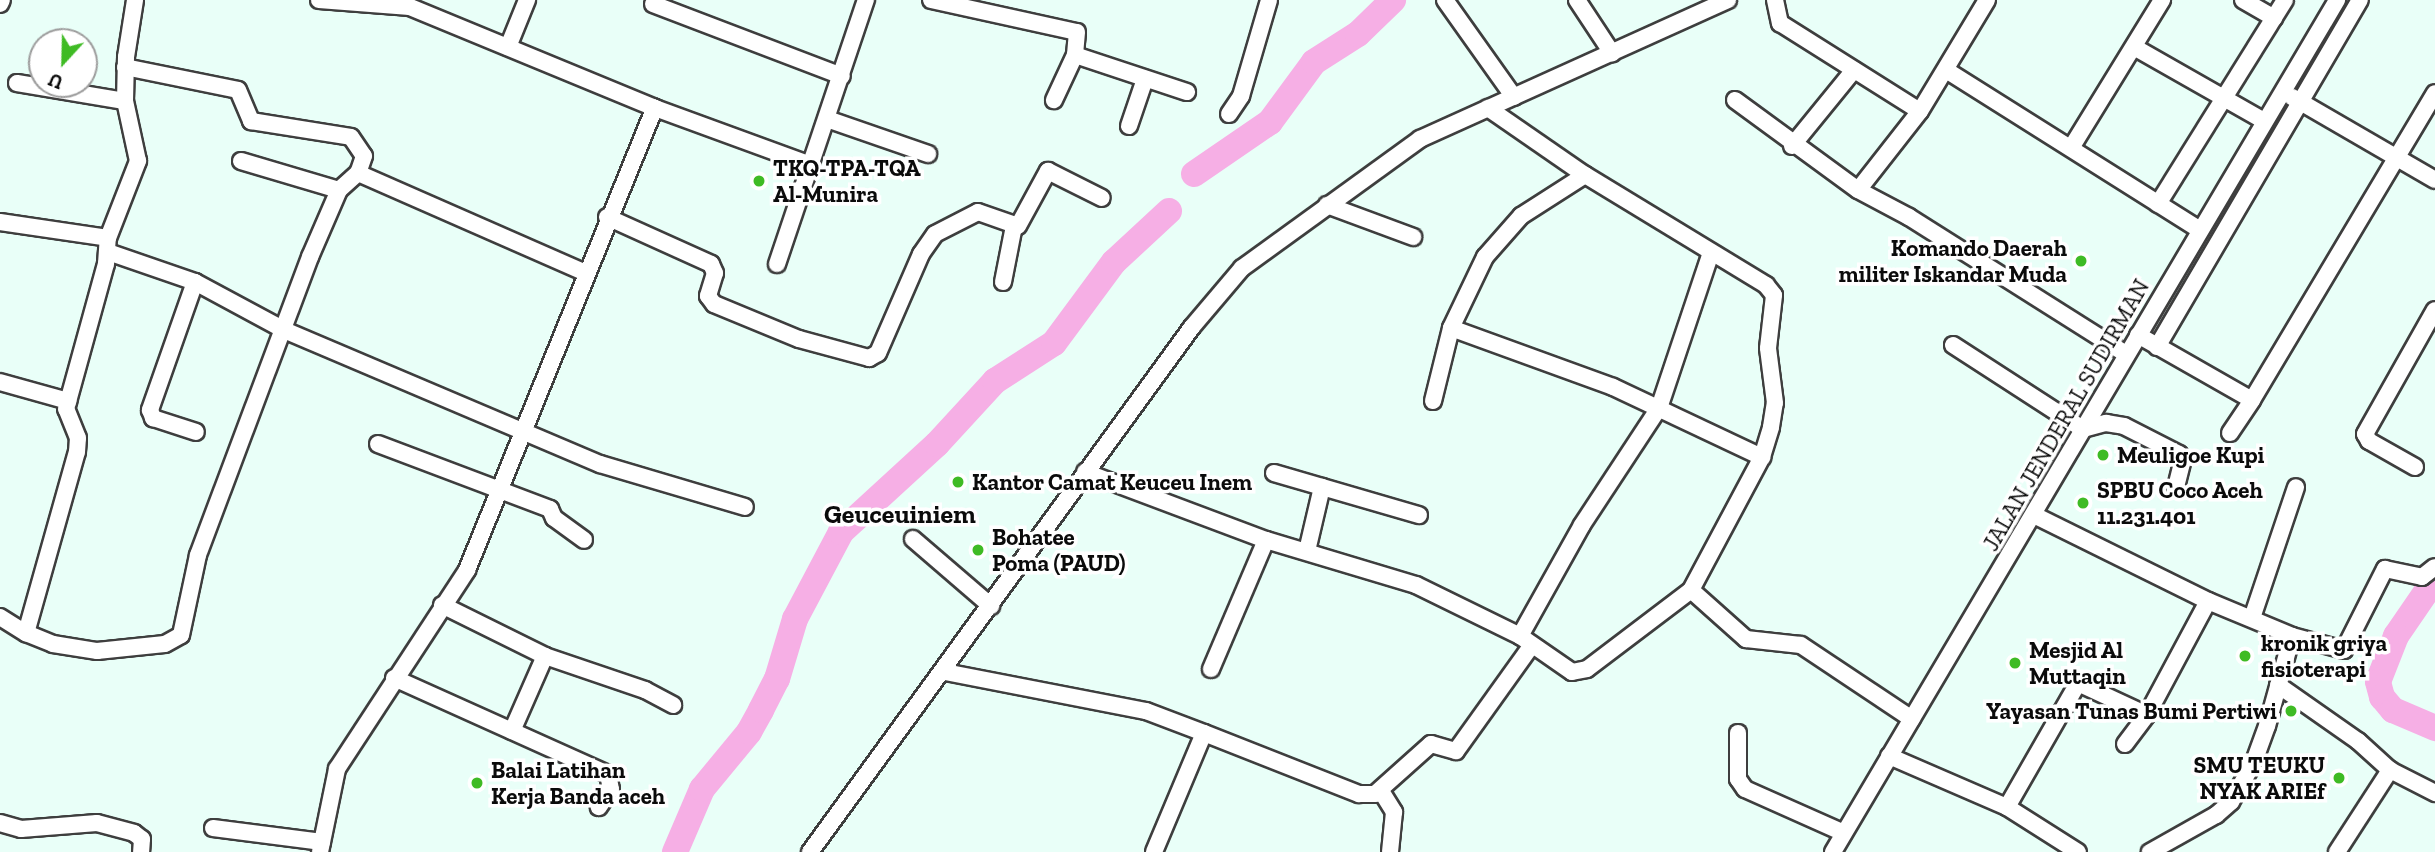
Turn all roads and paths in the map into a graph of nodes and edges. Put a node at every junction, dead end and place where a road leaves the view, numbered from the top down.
1 (135, 0) edge
2 (319, 0) edge
3 (527, 0) edge
4 (866, 0) edge
5 (931, 0) edge
6 (1269, 0) edge
7 (1445, 0) edge
8 (1577, 0) edge
9 (1728, 0) edge
10 (1775, 0) edge
11 (1987, 0) edge
12 (2162, 0) edge
13 (2243, 0) edge
14 (2285, 0) edge
15 (2337, 0) edge
16 (2360, 0) edge
17 (410, 4) edge
18 (653, 4) dead end
19 (2273, 18) junction
20 (508, 47) junction
21 (2134, 47) junction
22 (1612, 53) junction
23 (1075, 55) junction
24 (125, 67) junction
25 (1946, 69) junction
26 (1854, 70) junction
27 (842, 76) junction
28 (1145, 79) junction
29 (17, 83) dead end
30 (2283, 91) junction
31 (1187, 92) dead end
32 (2435, 93) edge
33 (1514, 97) junction
34 (125, 100) junction
35 (1054, 100) dead end
36 (1735, 100) dead end
37 (2225, 100) junction
38 (2300, 102) junction
39 (655, 107) junction
40 (1488, 108) junction
41 (1920, 111) junction
42 (1229, 114) dead end
43 (827, 119) junction
44 (2264, 121) junction
45 (1129, 126) dead end
46 (1792, 146) junction
47 (2071, 148) junction
48 (928, 154) dead end
49 (2395, 159) junction
50 (241, 161) dead end
51 (811, 165) junction
52 (358, 173) junction
53 (1585, 175) junction
54 (2435, 180) edge
55 (339, 190) junction
56 (1858, 190) junction
57 (1102, 198) dead end
58 (2158, 204) junction
59 (1326, 205) junction
60 (607, 217) junction
61 (0, 222) edge
62 (1014, 226) junction
63 (2200, 230) junction
64 (1413, 237) dead end
65 (108, 245) junction
66 (1711, 253) junction
67 (777, 264) dead end
68 (584, 272) junction
69 (195, 282) junction
70 (1003, 282) dead end
71 (2435, 310) edge
72 (1451, 328) junction
73 (284, 330) junction
74 (2138, 335) junction
75 (1953, 345) dead end
76 (2157, 347) junction
77 (2126, 354) junction
78 (0, 382) edge
79 (2252, 400) junction
80 (68, 401) junction
81 (1433, 401) dead end
82 (1659, 408) junction
83 (2083, 429) junction
84 (523, 431) junction
85 (196, 432) dead end
86 (2230, 433) dead end
87 (378, 443) dead end
88 (1762, 457) junction
89 (2415, 467) dead end
90 (1085, 472) junction
91 (1274, 473) dead end
92 (1322, 487) junction
93 (2176, 487) dead end
94 (2296, 487) dead end
95 (499, 489) junction
96 (745, 507) dead end
97 (1419, 515) dead end
98 (2034, 515) junction
99 (913, 539) dead end
100 (584, 540) dead end
101 (1266, 540) junction
102 (1307, 551) junction
103 (2435, 567) edge
104 (1691, 590) junction
105 (2208, 601) junction
106 (442, 605) junction
107 (991, 606) junction
108 (0, 617) edge
109 (2252, 618) junction
110 (26, 633) junction
111 (2292, 636) junction
112 (1526, 641) junction
113 (545, 656) junction
114 (1212, 669) dead end
115 (945, 672) junction
116 (394, 678) junction
117 (2278, 685) junction
118 (673, 705) dead end
119 (2147, 715) junction
120 (1912, 719) junction
121 (512, 731) junction
122 (1204, 733) junction
123 (1738, 733) dead end
124 (2125, 744) dead end
125 (1889, 756) junction
126 (2390, 770) junction
127 (1381, 791) junction
128 (2435, 793) edge
129 (599, 807) dead end
130 (2007, 807) junction
131 (0, 823) edge
132 (213, 828) dead end
133 (1844, 833) junction
134 (321, 847) edge
135 (141, 852) edge
136 (810, 852) edge
137 (1154, 852) edge
138 (1390, 852) edge
139 (1833, 852) edge
140 (2078, 852) edge
141 (2150, 852) edge
142 (2337, 852) edge

1 - 24 street
2 - 17 street
3 - 20 street
4 - 27 street
5 - 23 street
6 - 42 street
7 - 33 street
8 - 22 street
9 - 22 street
10 - 26 street
11 - 25 street
12 - 21 street
13 - 19 street
14 - 19 street
15 - 30 street, JALAN JENDERAL SUDIRMAN
16 - 38 street
17 - 20 street
18 - 27 street
19 - 37 street
20 - 39 street
21 - 37 street
21 - 47 street
22 - 33 street
23 - 28 street
23 - 35 street
24 - 34 street
24 - 52 street
25 - 41 street
25 - 47 street
26 - 41 street
26 - 46 street
27 - 43 street
28 - 31 street
28 - 45 street
29 - 34 street
30 - 38 street
30 - 44 street, JALAN JENDERAL SUDIRMAN
32 - 49 street
33 - 40 street
34 - 65 street
36 - 46 street
37 - 44 street
37 - 58 street
38 - 49 street
38 - 76 street
39 - 51 street
39 - 60 street
40 - 53 street
40 - 59 street
41 - 56 street
43 - 48 street
43 - 51 street
44 - 63 street, JALAN JENDERAL SUDIRMAN
46 - 56 street
47 - 58 street
49 - 54 street
49 - 79 street
50 - 55 street
51 - 67 street
52 - 55 street
52 - 68 street
53 - 66 street
53 - 72 street
55 - 73 street
56 - 77 street
57 - 62 street
58 - 63 street
59 - 64 street
59 - 90 street
60 - 62 street
60 - 68 street
61 - 65 street
62 - 70 street
63 - 74 street, JALAN JENDERAL SUDIRMAN
65 - 69 street
65 - 80 street
66 - 82 street
66 - 88 street
68 - 84 street
69 - 73 street
69 - 85 street
71 - 89 street
72 - 81 street
72 - 82 street
73 - 84 street
73 - 110 street
74 - 76 street
74 - 77 street, JALAN JENDERAL SUDIRMAN
75 - 83 street
76 - 79 street
77 - 83 street, JALAN JENDERAL SUDIRMAN
78 - 80 street
79 - 86 street
80 - 110 street
82 - 88 street
82 - 112 street
83 - 93 street
83 - 98 street, JALAN JENDERAL SUDIRMAN
84 - 95 street
84 - 96 street
87 - 95 street
88 - 104 street
90 - 101 street
90 - 107 street
91 - 92 street
92 - 97 street
92 - 102 street
94 - 109 street
95 - 100 street
95 - 106 street
98 - 105 street
98 - 120 street, JALAN JENDERAL SUDIRMAN
99 - 107 street
101 - 102 street
101 - 114 street
102 - 112 street
103 - 111 street
104 - 112 street
104 - 120 street
105 - 109 street
105 - 119 street
106 - 113 street
106 - 116 street
107 - 115 street
108 - 110 street
109 - 111 street
111 - 117 street
112 - 127 street
113 - 118 street
113 - 121 street
115 - 122 street
115 - 136 street
116 - 121 street
116 - 134 street
117 - 126 street
117 - 141 street
119 - 124 street
119 - 130 street
120 - 125 street, JALAN JENDERAL SUDIRMAN
121 - 129 street
122 - 127 street
122 - 137 street
123 - 133 street
125 - 130 street
125 - 133 street, JALAN JENDERAL SUDIRMAN
126 - 128 street
126 - 142 street
127 - 138 street
130 - 140 street
131 - 135 street
132 - 134 street
133 - 139 street, JALAN JENDERAL SUDIRMAN

